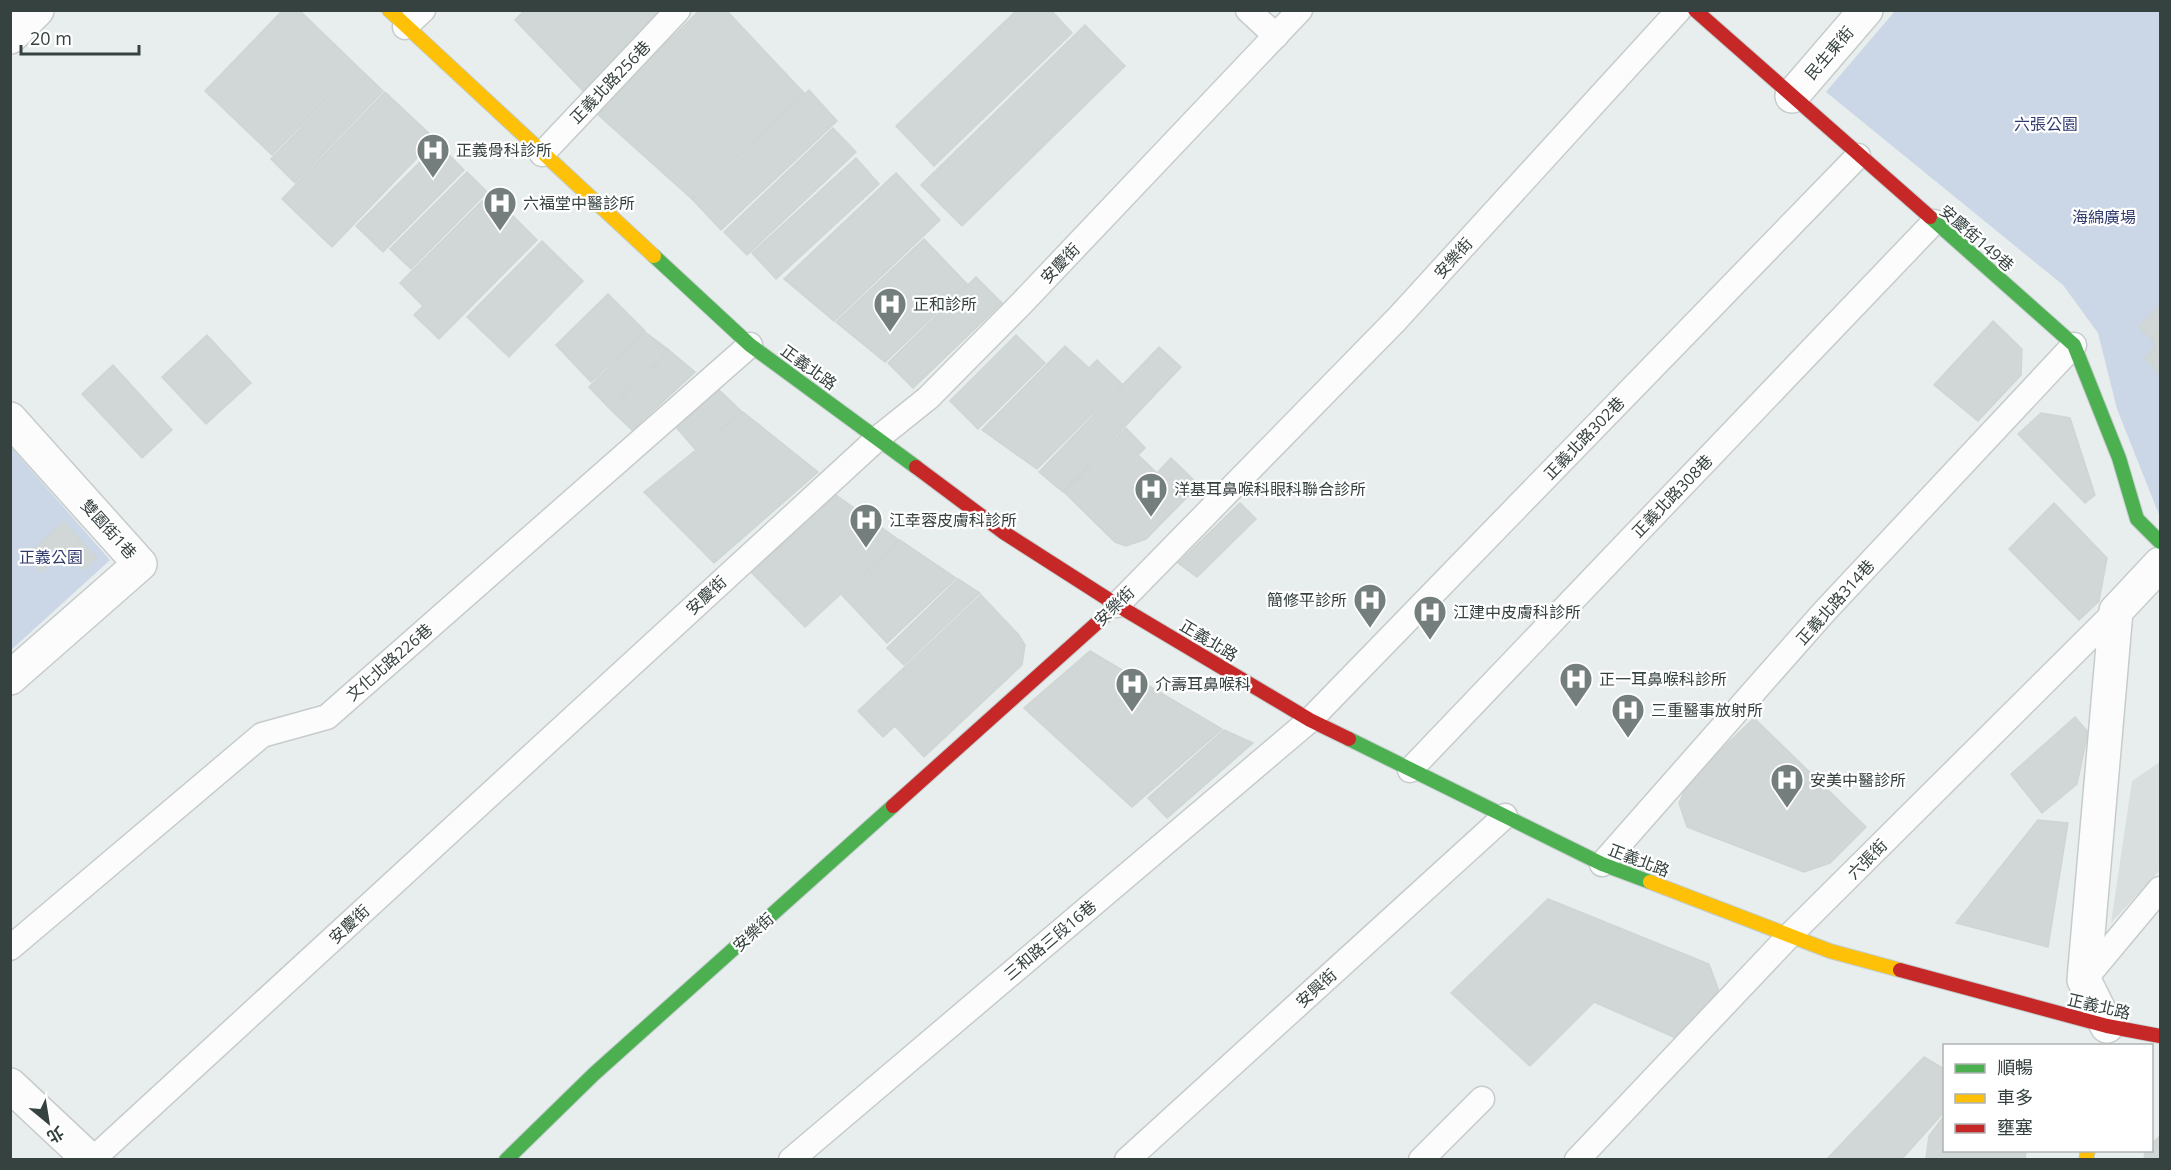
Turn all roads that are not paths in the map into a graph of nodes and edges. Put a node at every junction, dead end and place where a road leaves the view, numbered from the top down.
1 (37, 10) edge
2 (423, 10) edge
3 (678, 10) edge
4 (1248, 10) edge
5 (1300, 10) edge
6 (1679, 10) edge
7 (1695, 10) edge
8 (1866, 10) edge
9 (397, 19) edge
10 (1276, 36) junction
11 (10, 37) edge
12 (1792, 96) junction
13 (542, 154) junction
14 (1858, 156) junction
15 (1934, 222) junction
16 (750, 345) junction
17 (2074, 345) junction
18 (10, 419) edge
19 (878, 438) junction
20 (2160, 542) edge
21 (2160, 564) edge
22 (1117, 605) junction
23 (2116, 611) junction
24 (10, 678) edge
25 (1310, 720) junction
26 (1410, 770) junction
27 (1505, 816) junction
28 (1602, 864) junction
29 (2160, 889) edge
30 (1790, 935) junction
31 (10, 948) edge
32 (2084, 980) junction
33 (2107, 1031) junction
34 (2160, 1036) edge
35 (10, 1085) edge
36 (1482, 1099) dead end
37 (91, 1160) edge
38 (506, 1160) edge
39 (791, 1160) edge
40 (1127, 1160) edge
41 (1421, 1160) edge
42 (1578, 1160) edge

1 - 11 street
2 - 9 lane
3 - 13 lane, 正義北路256巷
4 - 10 lane
5 - 10 lane, 安慶街
6 - 22 lane, 安樂街
7 - 12 street, 安慶街149巷
8 - 12 street, 民生東街
9 - 13 street, 正義北路
10 - 19 lane, 安慶街
12 - 14 street, 安慶街149巷
13 - 16 street, 正義北路
14 - 15 street, 安慶街149巷
14 - 25 lane, 正義北路302巷
15 - 17 street, 安慶街149巷
15 - 26 lane, 正義北路308巷
16 - 19 street, 正義北路
16 - 31 lane, 文化北路226巷
17 - 20 street, 安慶街149巷
17 - 28 lane, 正義北路314巷
18 - 24 street, 雙園街1巷
19 - 22 street, 正義北路
19 - 37 lane, 安慶街
21 - 23 street, 六張街
22 - 25 street, 正義北路
22 - 38 street, 安樂街
23 - 30 lane, 六張街
23 - 32 street
25 - 26 street, 正義北路
25 - 39 lane, 三和路三段16巷
26 - 27 street, 正義北路
27 - 28 street, 正義北路
27 - 40 lane, 安興街
28 - 30 street, 正義北路
29 - 32 lane
30 - 33 street, 正義北路
30 - 42 lane, 六張街
32 - 33 street
33 - 34 street, 正義北路
35 - 37 street
36 - 41 lane

